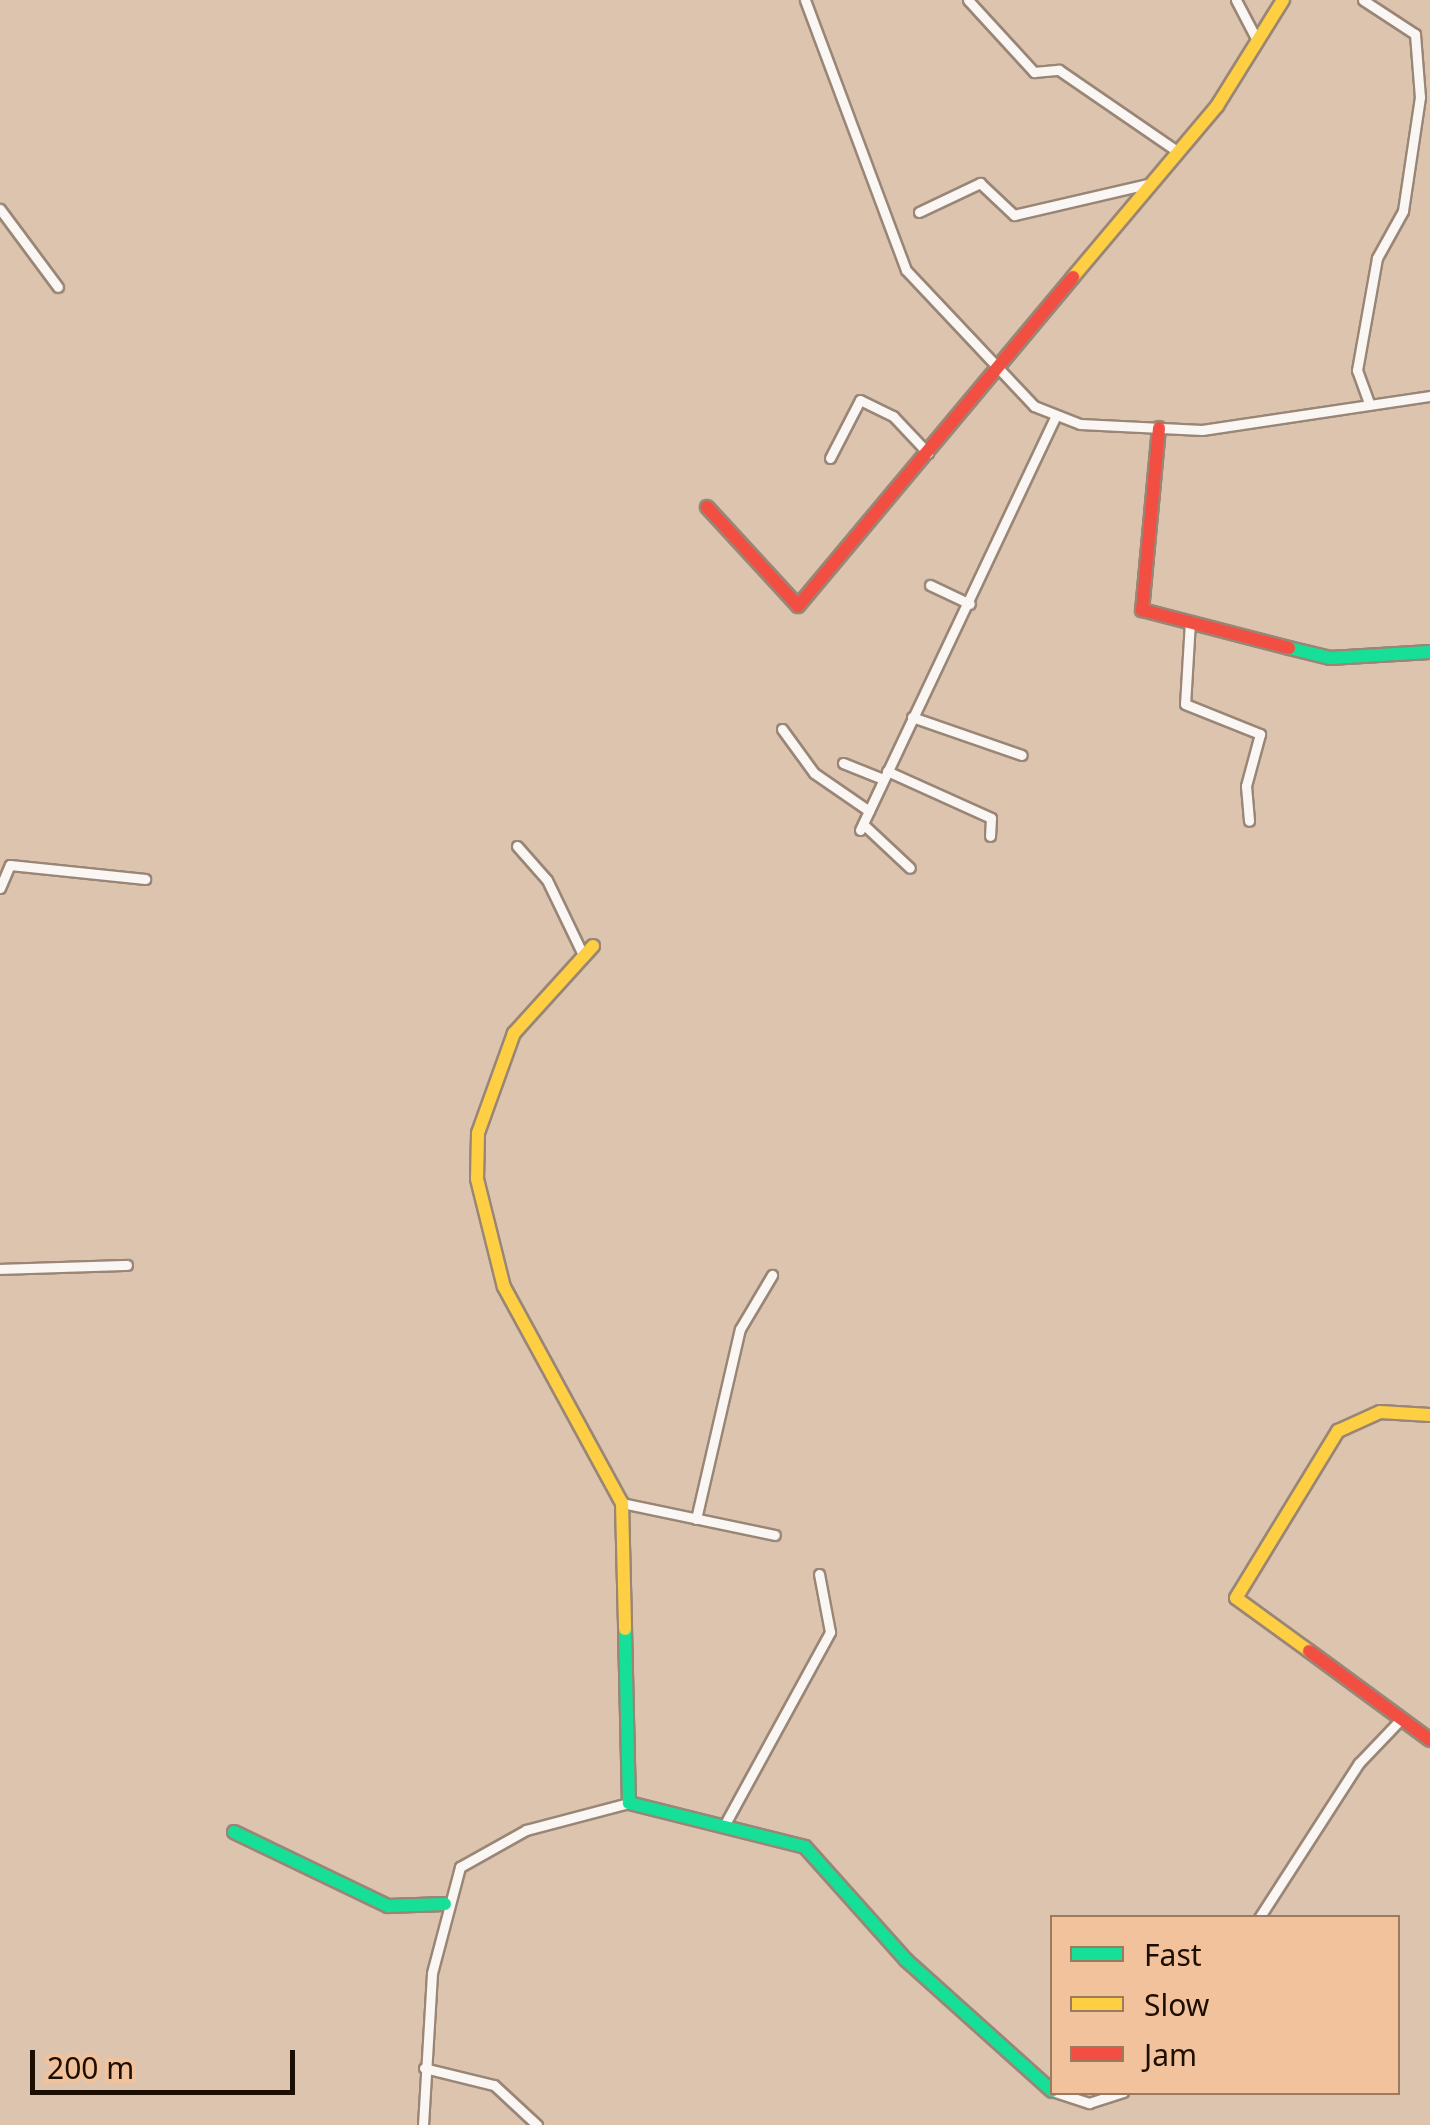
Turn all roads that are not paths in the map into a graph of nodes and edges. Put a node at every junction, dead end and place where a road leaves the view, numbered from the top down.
1 (805, 0) edge
2 (968, 0) edge
3 (1236, 0) edge
4 (1283, 0) edge
5 (1363, 0) edge
6 (1258, 42) junction
7 (1177, 151) junction
8 (1154, 182) junction
9 (0, 209) edge
10 (919, 212) dead end
11 (58, 287) dead end
12 (993, 367) junction
13 (1430, 396) edge
14 (1368, 402) junction
15 (1056, 416) junction
16 (1159, 428) junction
17 (928, 453) junction
18 (830, 458) dead end
19 (707, 507) dead end
20 (930, 586) dead end
21 (970, 604) junction
22 (1190, 621) junction
23 (1430, 652) edge
24 (912, 717) junction
25 (782, 729) dead end
26 (1022, 754) dead end
27 (843, 762) dead end
28 (885, 775) junction
29 (868, 811) junction
30 (1248, 820) dead end
31 (990, 836) dead end
32 (517, 846) dead end
33 (910, 868) dead end
34 (145, 879) dead end
35 (0, 888) edge
36 (589, 952) joint
37 (128, 1266) dead end
38 (0, 1269) edge
39 (772, 1275) dead end
40 (1430, 1415) edge
41 (622, 1504) junction
42 (696, 1519) junction
43 (775, 1535) dead end
44 (819, 1574) dead end
45 (1400, 1719) junction
46 (1430, 1740) edge
47 (628, 1803) junction
48 (726, 1824) junction
49 (234, 1832) dead end
50 (445, 1904) junction
51 (1262, 1915) edge
52 (424, 2068) junction
53 (1050, 2088) edge
54 (1064, 2095) edge
55 (1114, 2095) edge
56 (424, 2125) edge
57 (536, 2125) edge

1 - 12 street
2 - 7 street
3 - 6 street
4 - 6 street
5 - 14 street
6 - 7 street
7 - 8 street
8 - 10 street
8 - 12 street
9 - 11 street
12 - 15 street
12 - 17 street
13 - 14 street
14 - 16 street
15 - 16 street
15 - 21 street
16 - 22 street
17 - 18 street
17 - 19 street
20 - 21 street
21 - 24 street
22 - 23 street
22 - 30 street
24 - 26 street
24 - 28 street
25 - 29 street
27 - 28 street
28 - 29 street
28 - 31 street
29 - 33 street
32 - 36 street
34 - 35 street
36 - 41 street
37 - 38 street
39 - 42 street
40 - 45 street
41 - 42 street
41 - 47 street
42 - 43 street
44 - 48 street
45 - 46 street
45 - 51 street
47 - 48 street
47 - 50 street
48 - 53 street
49 - 50 street
50 - 52 street
52 - 56 street
52 - 57 street
54 - 55 street

